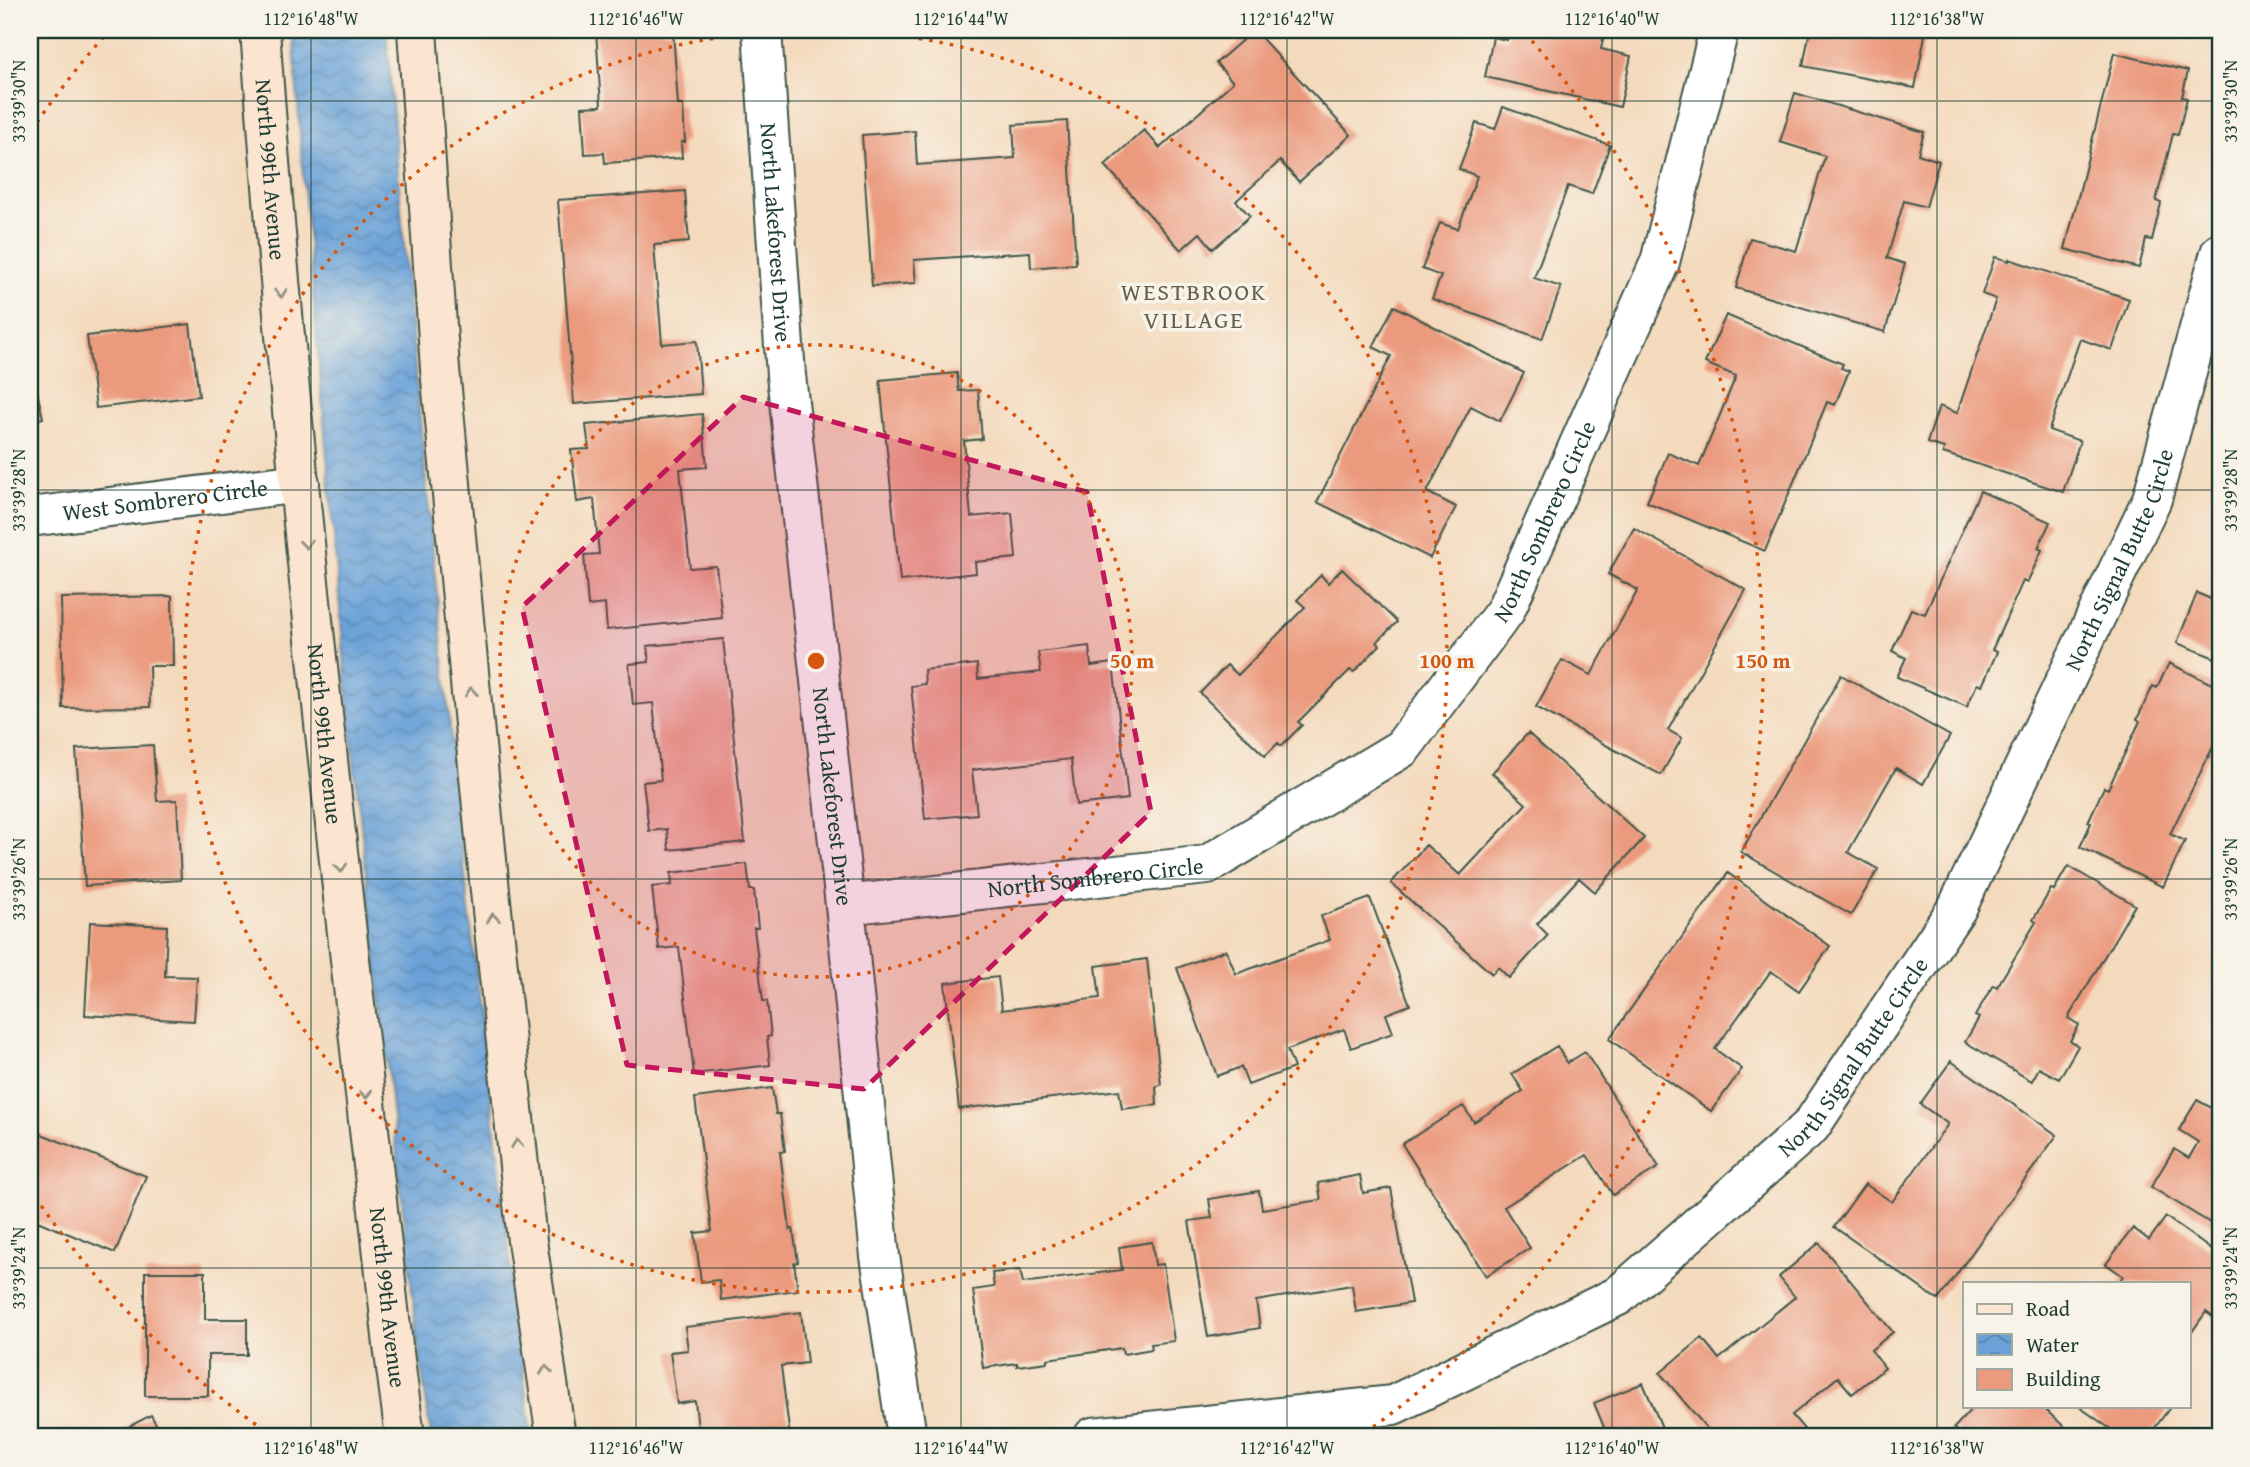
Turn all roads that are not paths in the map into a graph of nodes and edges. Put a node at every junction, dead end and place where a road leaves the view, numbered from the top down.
1 (260, 30) edge
2 (417, 30) edge
3 (762, 30) edge
4 (1719, 30) edge
5 (2220, 253) edge
6 (300, 483) junction
7 (30, 517) edge
8 (845, 905) junction
9 (405, 1437) edge
10 (556, 1437) edge
11 (907, 1437) edge
12 (1093, 1437) edge

1 -> 6 main road, North 99th Avenue
10 -> 2 main road
3 - 8 street, North Lakeforest Drive
4 - 8 street, North Sombrero Circle
5 - 12 street, North Signal Butte Circle
6 - 7 street, West Sombrero Circle
6 -> 9 main road, North 99th Avenue
8 - 11 street, North Lakeforest Drive

